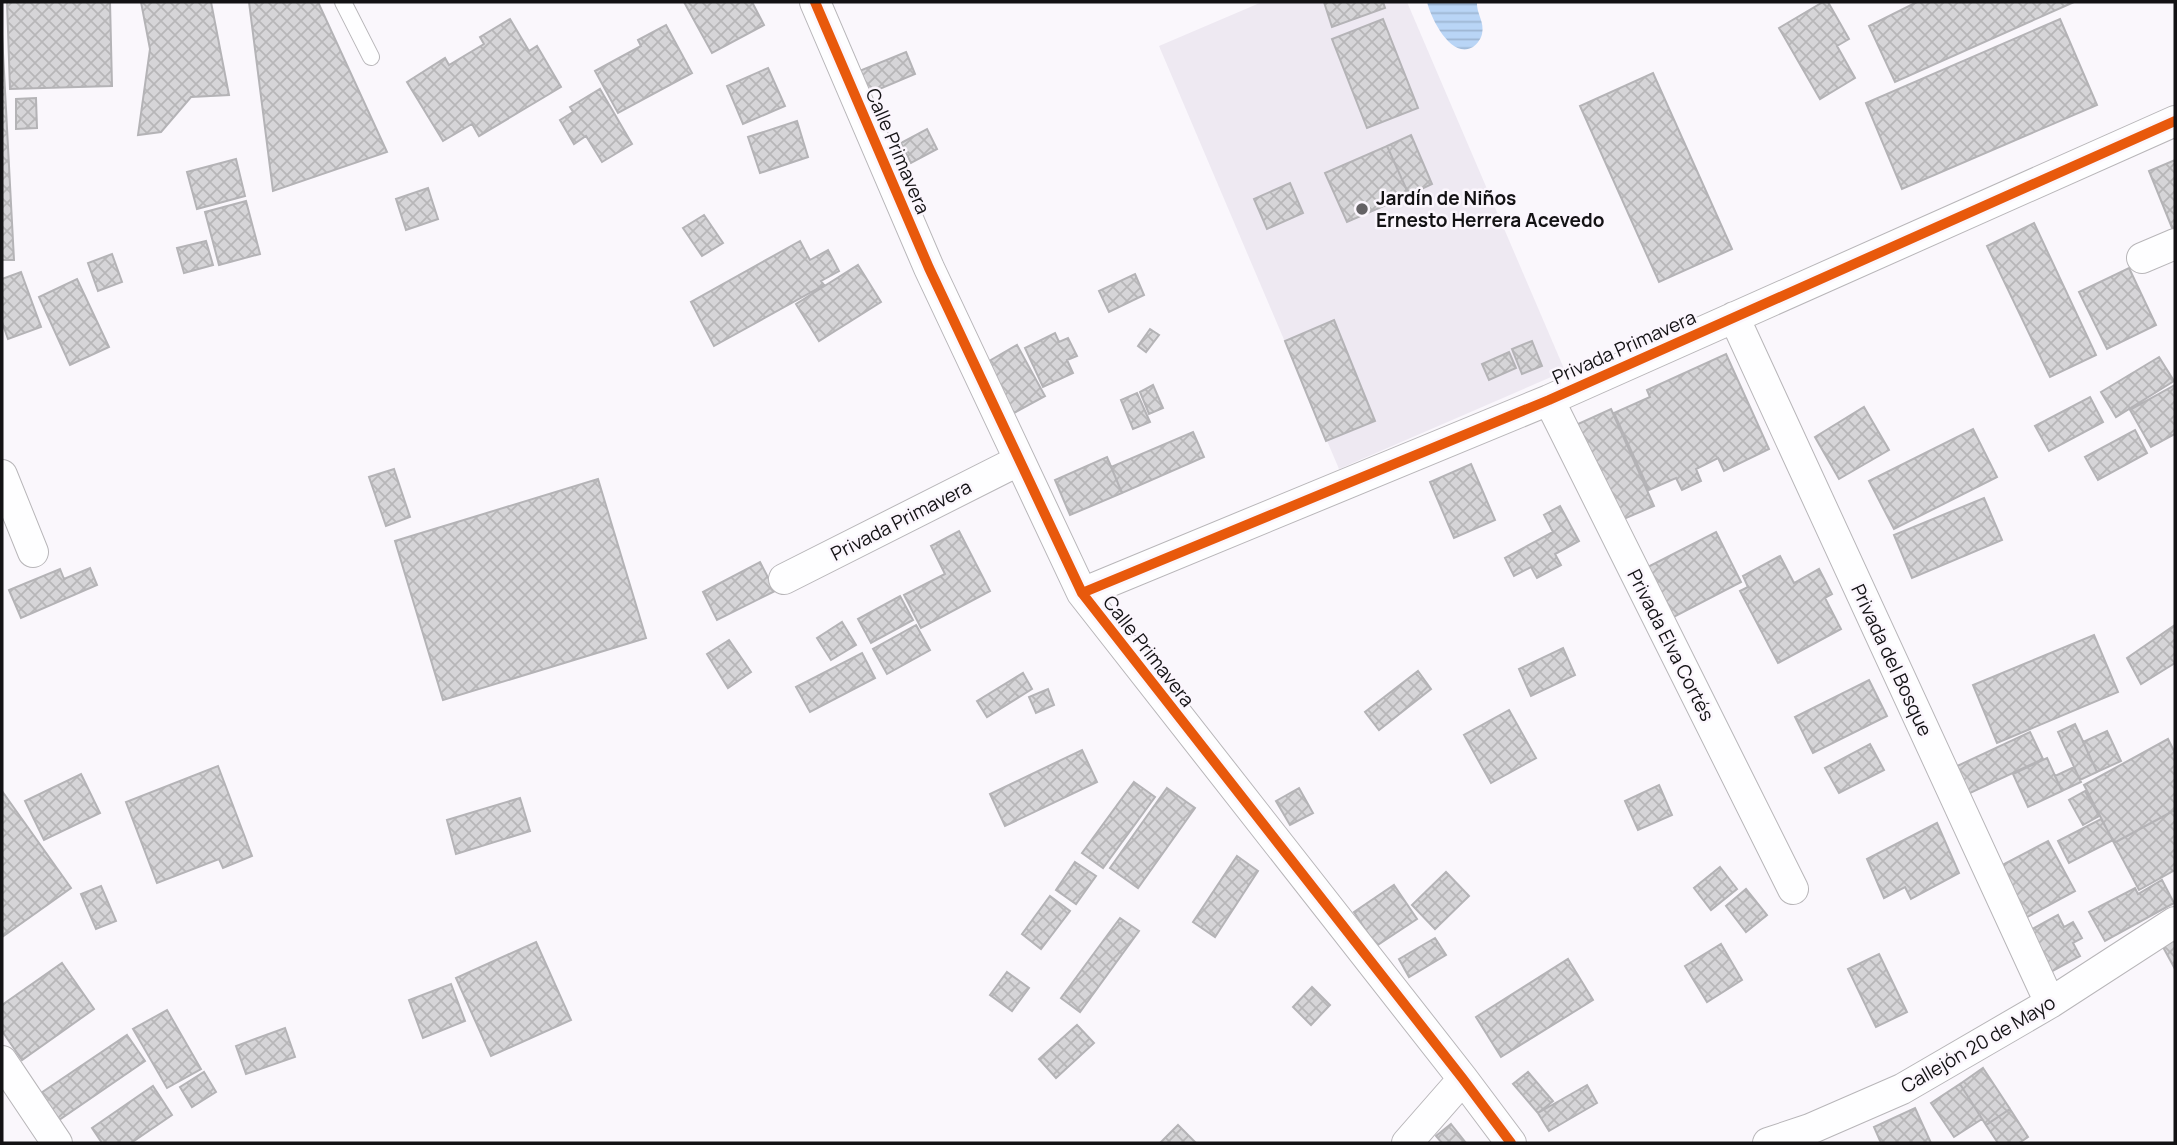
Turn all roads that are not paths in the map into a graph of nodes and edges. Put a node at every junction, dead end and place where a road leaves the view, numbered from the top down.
1 (344, 2) edge
2 (815, 2) edge
3 (371, 57) dead end
4 (2175, 121) edge
5 (2175, 244) edge
6 (2142, 258) dead end
7 (1734, 317) junction
8 (1549, 400) junction
9 (1018, 461) junction
10 (2, 475) edge
11 (33, 552) dead end
12 (784, 579) dead end
13 (1082, 593) junction
14 (1793, 889) dead end
15 (2175, 922) edge
16 (2050, 1003) junction
17 (2, 1061) edge
18 (1463, 1079) junction
19 (57, 1143) edge
20 (1406, 1143) edge
21 (1511, 1143) edge
22 (1768, 1143) edge

1 - 3 lane
2 - 9 street, Calle Primavera
4 - 7 street, Privada Primavera
5 - 6 street
7 - 8 street, Privada Primavera
7 - 16 street, Privada del Bosque
8 - 13 street, Privada Primavera
8 - 14 street, Privada Elva Cortés
9 - 12 street, Privada Primavera
9 - 13 street, Calle Primavera
10 - 11 street
13 - 18 street, Calle Primavera
15 - 16 street, Callejón 20 de Mayo
16 - 22 street, Callejón 20 de Mayo
17 - 19 street
18 - 20 street
18 - 21 street, Calle Primavera

